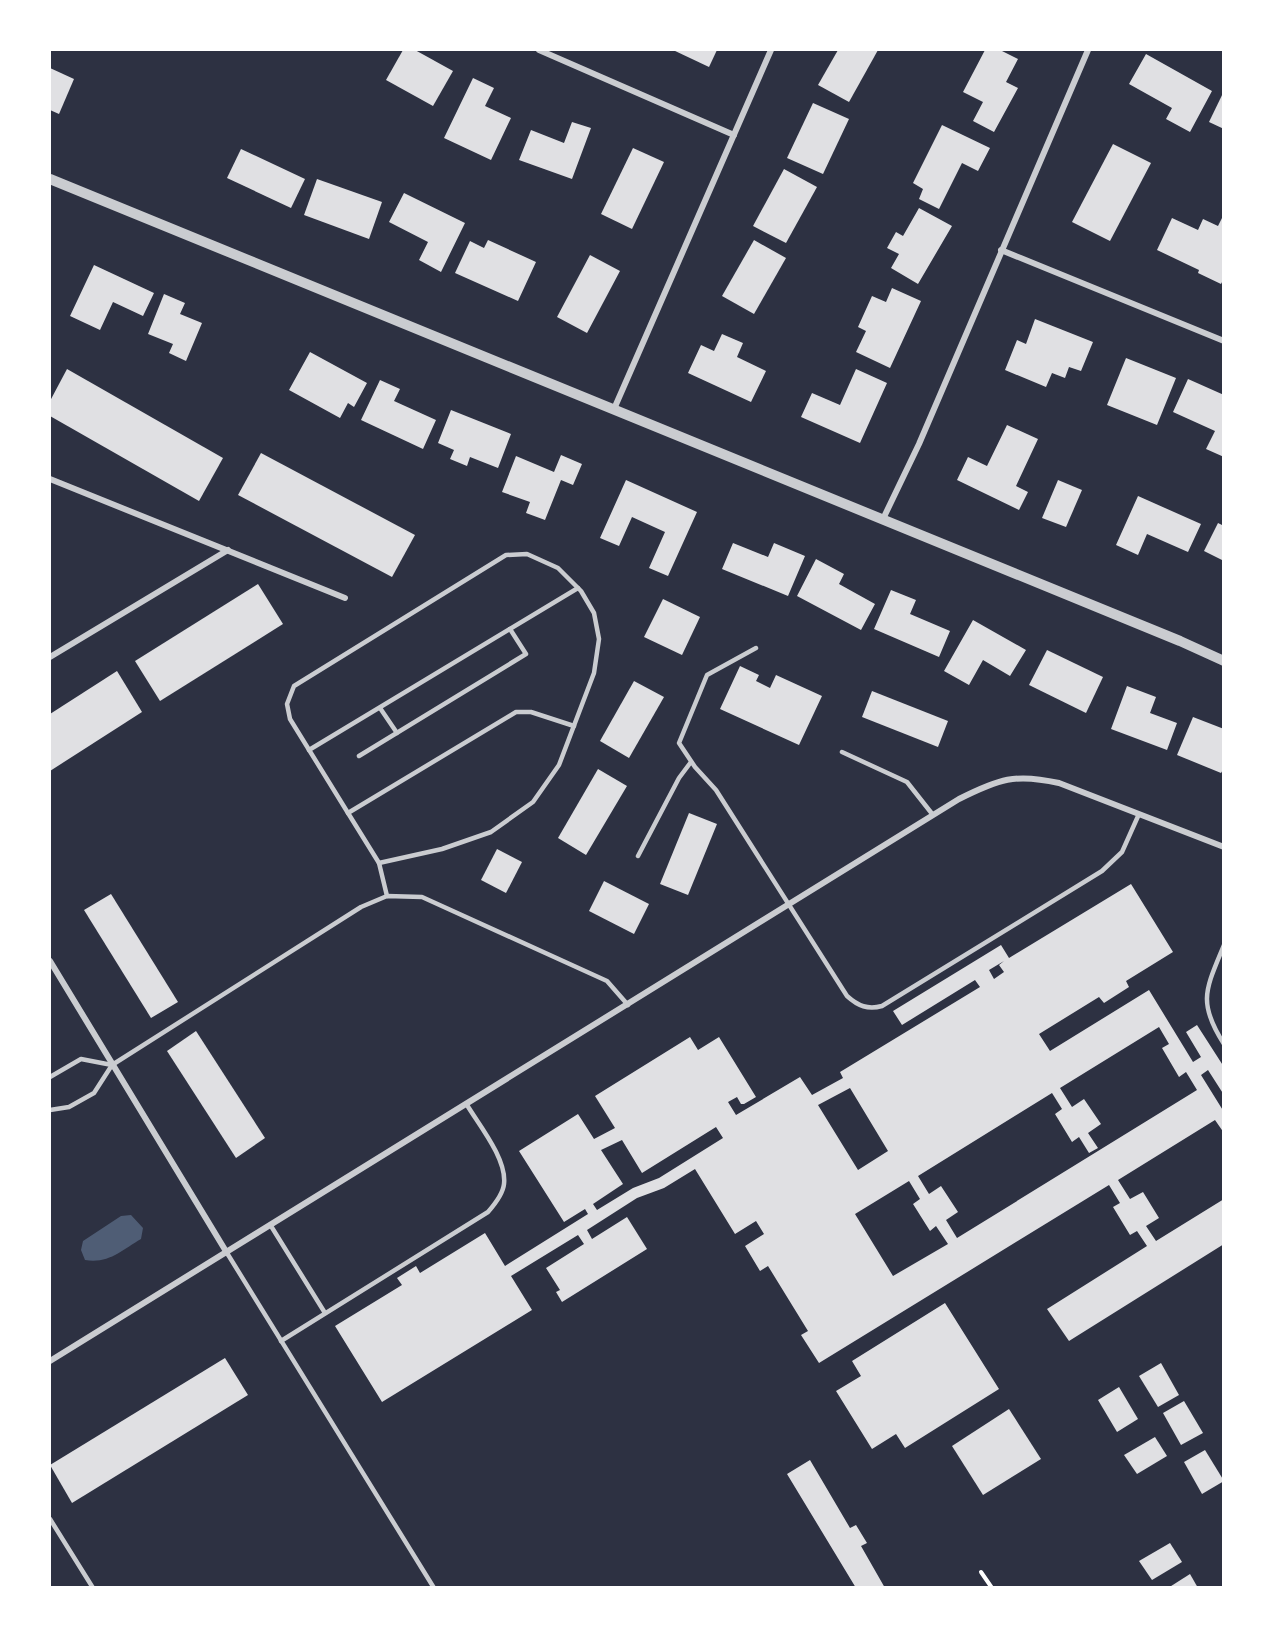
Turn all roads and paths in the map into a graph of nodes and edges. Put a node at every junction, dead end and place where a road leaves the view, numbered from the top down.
1 (539, 50) edge
2 (771, 50) edge
3 (1088, 50) edge
4 (734, 135) junction
5 (50, 179) edge
6 (1001, 250) junction
7 (1224, 341) edge
8 (614, 409) junction
9 (50, 479) edge
10 (883, 519) junction
11 (228, 550) junction
12 (578, 588) junction
13 (345, 598) dead end
14 (510, 629) junction
15 (756, 648) dead end
16 (50, 657) edge
17 (1224, 661) edge
18 (380, 708) junction
19 (574, 726) junction
20 (397, 734) junction
21 (309, 750) junction
22 (842, 752) dead end
23 (360, 756) dead end
24 (691, 762) junction
25 (348, 813) junction
26 (1139, 814) junction
27 (933, 815) junction
28 (1224, 847) edge
29 (638, 856) dead end
30 (379, 863) junction
31 (387, 896) junction
32 (790, 904) junction
33 (1224, 945) edge
34 (50, 961) edge
35 (628, 1005) junction
36 (1224, 1044) edge
37 (112, 1065) junction
38 (50, 1077) edge
39 (466, 1105) junction
40 (50, 1110) edge
41 (271, 1226) junction
42 (227, 1253) junction
43 (325, 1313) junction
44 (281, 1341) junction
45 (50, 1362) edge
46 (50, 1518) edge
47 (981, 1572) dead end
48 (93, 1587) edge
49 (434, 1587) edge
50 (992, 1587) edge

1 - 4 street
2 - 4 street
3 - 6 street
4 - 8 street
5 - 8 street
6 - 7 street
6 - 10 street
8 - 10 street
9 - 11 street
10 - 17 street
11 - 13 street
11 - 16 street
12 - 14 lane
12 - 19 lane
12 - 21 lane
14 - 18 lane
14 - 20 lane
15 - 24 lane
18 - 20 lane
18 - 21 lane
19 - 25 lane
19 - 30 lane
20 - 23 lane
21 - 25 lane
22 - 27 lane
24 - 29 lane
24 - 32 lane
25 - 30 lane
26 - 27 street
26 - 28 street
26 - 32 lane
27 - 32 street
30 - 31 lane
31 - 35 lane
31 - 37 lane
32 - 35 street
33 - 36 lane
34 - 37 street
35 - 39 street
37 - 38 lane
37 - 40 lane
37 - 42 street
39 - 41 street
39 - 43 lane
41 - 42 street
41 - 43 lane
42 - 44 lane
42 - 45 street
43 - 44 lane
44 - 49 lane
46 - 48 lane
47 - 50 path

